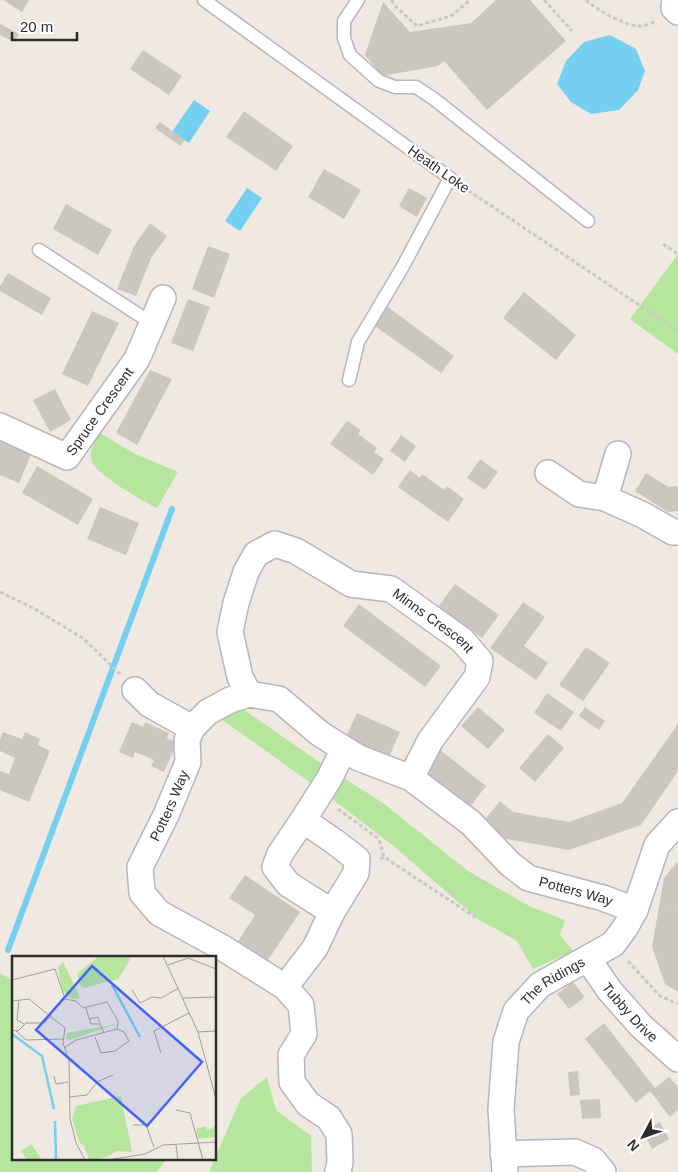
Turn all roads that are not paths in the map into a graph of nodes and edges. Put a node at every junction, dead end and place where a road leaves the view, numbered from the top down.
1 (204, 0) edge
2 (358, 0) edge
3 (588, 221) dead end
4 (39, 250) dead end
5 (163, 298) dead end
6 (153, 324) junction
7 (349, 380) dead end
8 (0, 426) edge
9 (618, 454) dead end
10 (548, 473) dead end
11 (605, 498) junction
12 (678, 532) edge
13 (135, 690) road end
14 (249, 694) junction
15 (192, 728) junction
16 (344, 749) junction
17 (411, 778) junction
18 (303, 820) junction
19 (678, 822) edge
20 (635, 910) junction
21 (332, 912) junction
22 (588, 959) junction
23 (285, 987) junction
24 (678, 1059) edge
25 (504, 1163) edge
26 (338, 1172) edge
27 (603, 1172) edge

1 - 7 lane, Heath Loke
2 - 3 lane
4 - 6 lane
5 - 6 street, Spruce Crescent
6 - 8 street, Spruce Crescent
9 - 11 street
10 - 11 street
11 - 12 street
13 - 15 street
14 - 15 street, Potters Way
14 - 16 street, Potters Way
14 - 17 street, Minns Crescent
15 - 23 street, Potters Way
16 - 17 street, Potters Way
16 - 18 street
17 - 20 street, Potters Way
18 - 21 street
18 - 21 street
19 - 20 street, The Ridings
20 - 22 street, The Ridings
21 - 23 street
22 - 24 street, Tubby Drive
22 - 25 street, The Ridings
23 - 26 street, Potters Way
25 - 27 street

